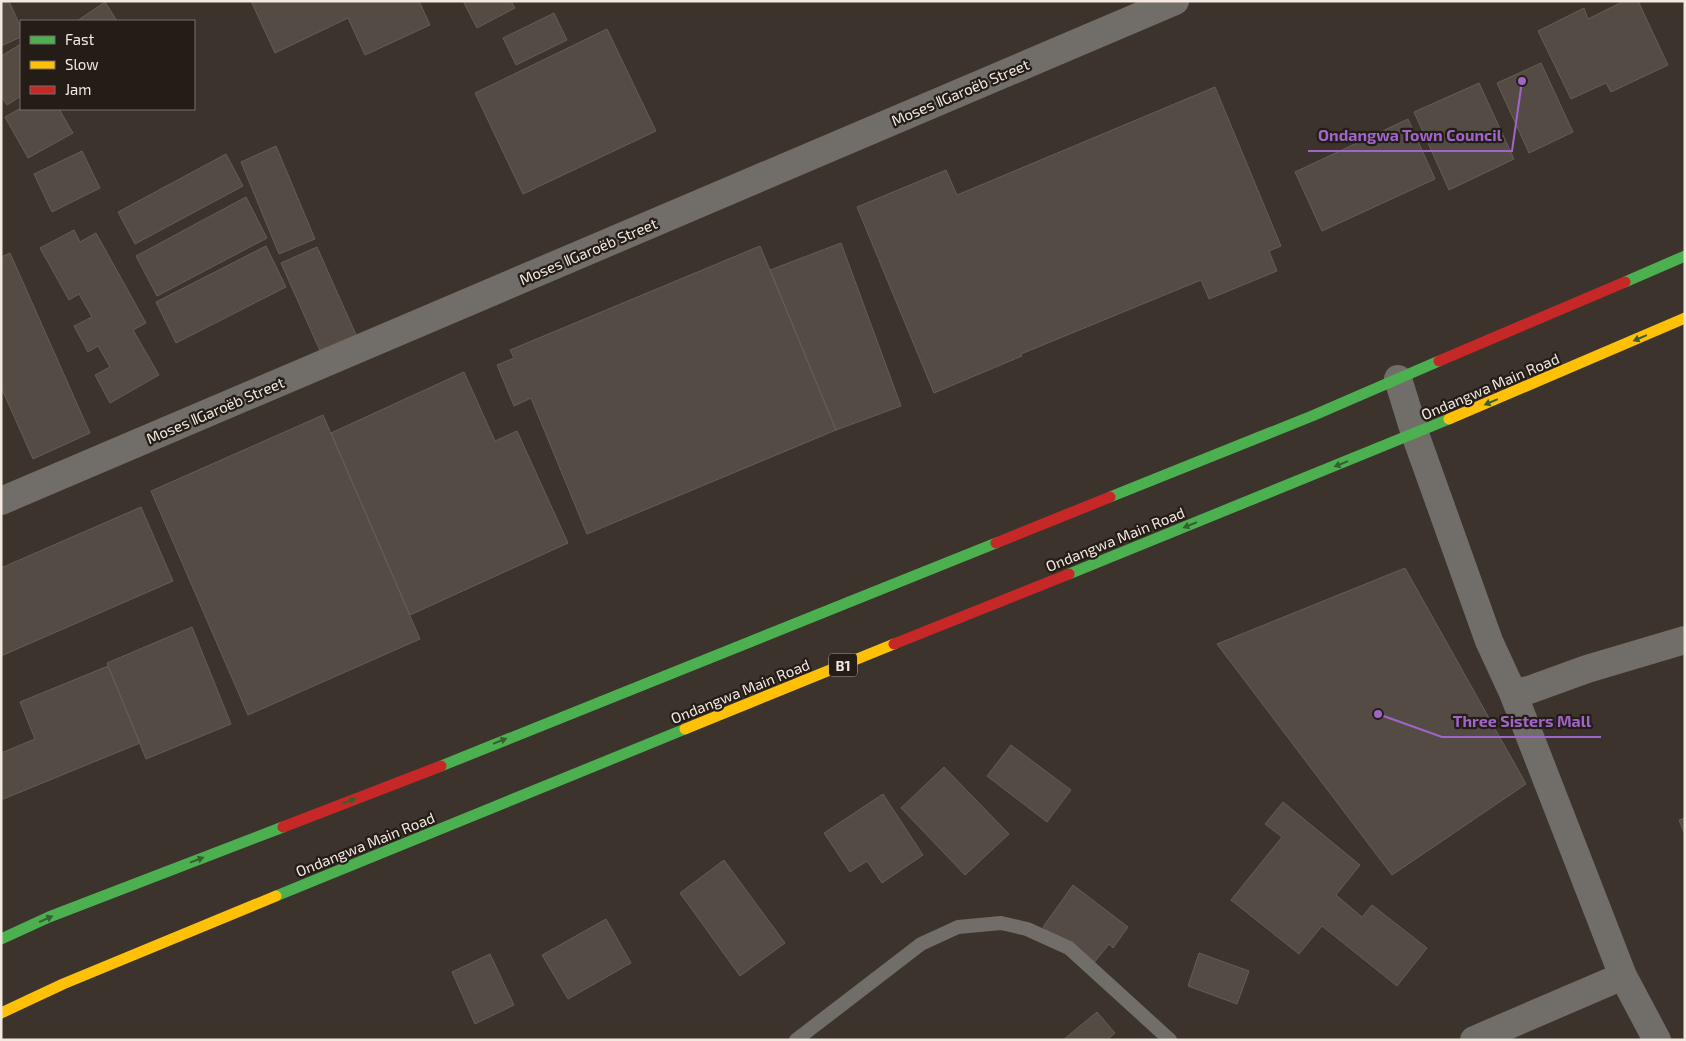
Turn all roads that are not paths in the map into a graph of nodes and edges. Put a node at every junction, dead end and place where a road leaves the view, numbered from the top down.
1 (1175, 1) edge
2 (1685, 256) edge
3 (1685, 318) edge
4 (1398, 379) junction
5 (1415, 434) junction
6 (1, 501) edge
7 (1685, 640) edge
8 (1513, 693) junction
9 (1, 939) edge
10 (1623, 976) junction
11 (1, 1013) edge
12 (796, 1040) edge
13 (1170, 1040) edge
14 (1474, 1040) edge
15 (1657, 1040) edge

1 - 6 street, Moses ǁGaroëb Street
2 - 4 main road
3 -> 5 main road, Ondangwa Main Road / B1
4 - 5 street
9 -> 4 main road
5 - 8 street
5 -> 11 main road, Ondangwa Main Road / B1
7 - 8 street
8 - 10 street
10 - 14 street
10 - 15 street
12 - 13 lane

